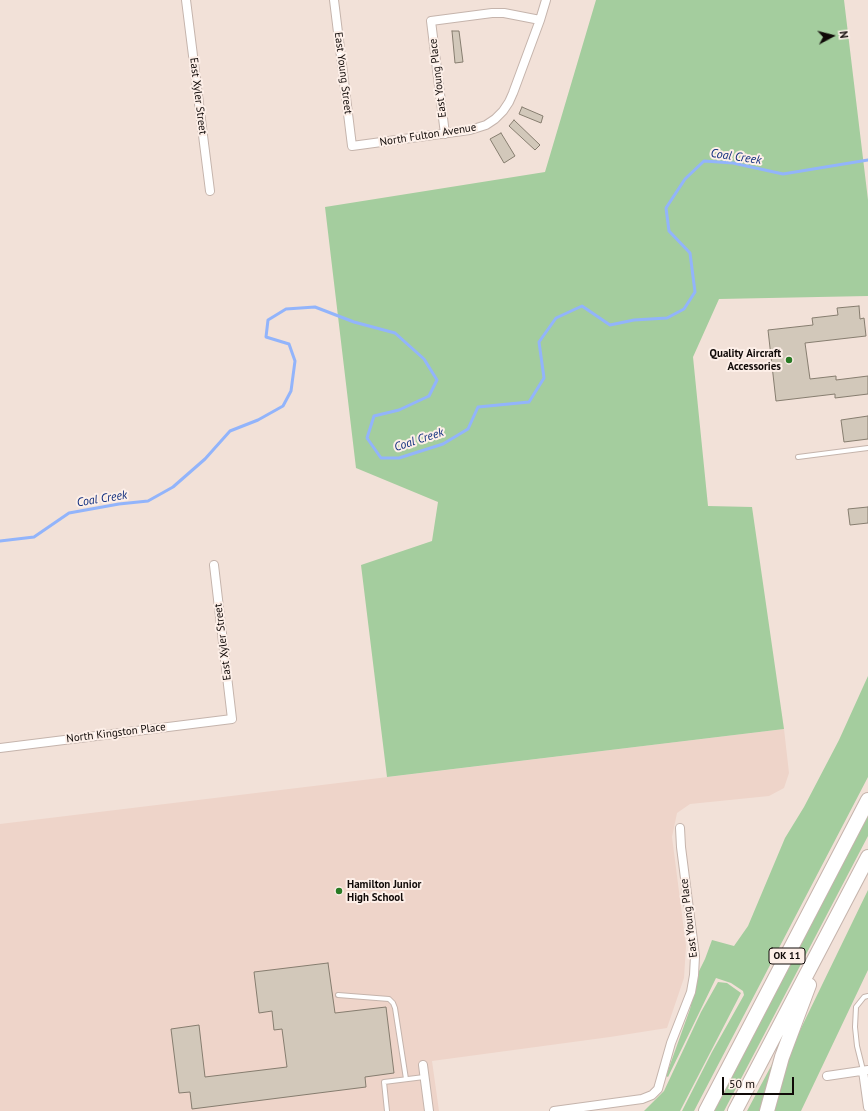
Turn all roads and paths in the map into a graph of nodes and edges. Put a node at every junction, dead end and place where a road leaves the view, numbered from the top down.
1 (186, 0) edge
2 (334, 0) edge
3 (546, 0) edge
4 (540, 20) junction
5 (445, 134) junction
6 (352, 146) joint
7 (210, 191) dead end
8 (868, 448) edge
9 (798, 457) dead end
10 (214, 565) dead end
11 (232, 719) joint
12 (0, 748) edge
13 (868, 800) edge
14 (680, 828) dead end
15 (868, 858) edge
16 (832, 926) junction
17 (338, 995) dead end
18 (868, 996) edge
19 (423, 1065) dead end
20 (866, 1071) edge
21 (827, 1076) dead end
22 (425, 1077) junction
23 (406, 1080) junction
24 (868, 1107) edge
25 (387, 1111) edge
26 (429, 1111) edge
27 (554, 1111) edge
28 (706, 1111) edge
29 (735, 1111) edge
30 (767, 1111) edge

1 - 7 street, East Xyler Street
2 - 6 street, East Young Street
3 - 4 street, North Fulton Avenue
4 - 5 street, North Fulton Avenue
4 - 5 street, East Young Place
5 - 6 street, North Fulton Avenue
8 - 9 lane
10 - 11 street, East Xyler Street
11 - 12 street, North Kingston Place
13 - 28 highway, OK 11
14 - 27 street, East Young Place
15 - 16 highway, OK 11
16 - 29 highway, OK 11
16 - 30 highway
17 - 23 lane
18 - 20 lane
19 - 22 street
20 - 21 street
20 - 24 street
22 - 23 lane
22 - 26 street
23 - 25 lane

